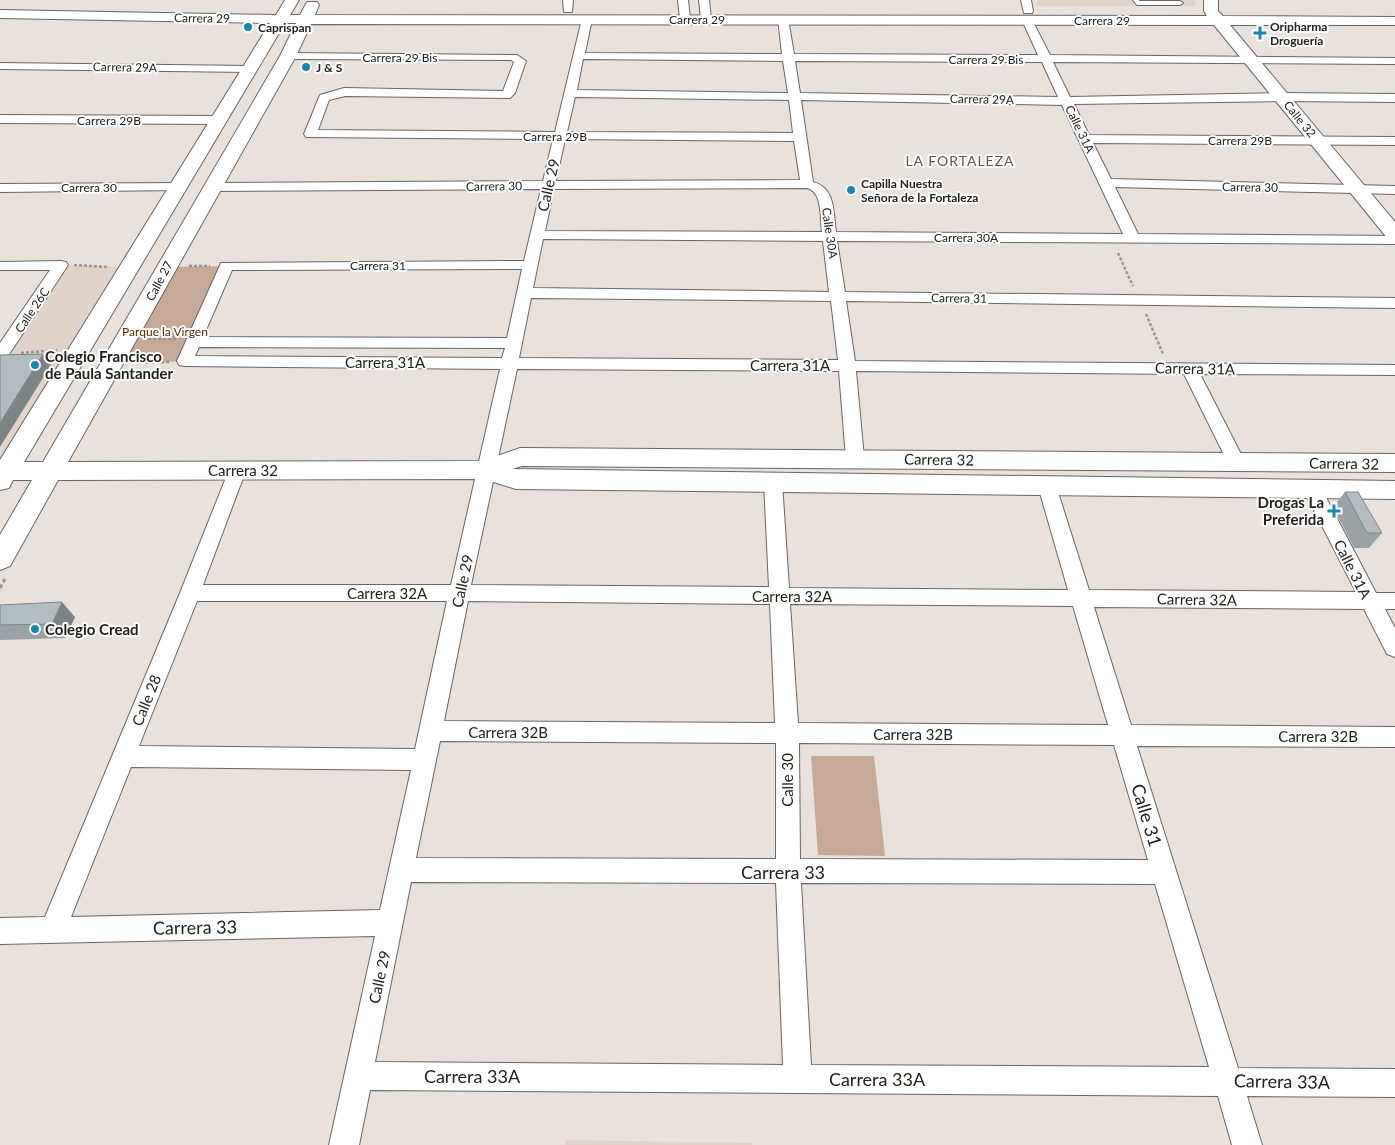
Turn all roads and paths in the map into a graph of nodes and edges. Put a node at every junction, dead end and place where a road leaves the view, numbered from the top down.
1 (1178, 0) edge
2 (1134, 4) edge
3 (568, 5) edge
4 (3, 7) edge
5 (285, 10) edge
6 (310, 10) edge
7 (684, 10) edge
8 (705, 10) edge
9 (1027, 10) edge
10 (1214, 10) edge
11 (1395, 12) edge
12 (587, 19) junction
13 (783, 19) junction
14 (1395, 21) edge
15 (288, 56) junction
16 (578, 56) junction
17 (788, 57) junction
18 (1046, 59) junction
19 (1251, 60) junction
20 (1395, 61) edge
21 (0, 66) edge
22 (250, 68) junction
23 (570, 93) junction
24 (794, 97) junction
25 (1282, 97) junction
26 (1395, 98) edge
27 (1066, 101) junction
28 (0, 119) edge
29 (219, 120) junction
30 (310, 134) joint
31 (560, 136) junction
32 (800, 137) junction
33 (1084, 139) junction
34 (1317, 140) junction
35 (1395, 141) edge
36 (807, 184) junction
37 (1106, 184) junction
38 (548, 185) junction
39 (178, 187) junction
40 (212, 187) junction
41 (0, 188) edge
42 (1357, 189) junction
43 (1395, 190) edge
44 (537, 235) junction
45 (1395, 235) edge
46 (830, 236) junction
47 (1133, 239) junction
48 (1395, 240) edge
49 (530, 264) junction
50 (61, 265) junction
51 (0, 266) edge
52 (109, 267) dead end
53 (524, 293) junction
54 (838, 297) junction
55 (1395, 303) edge
56 (126, 339) junction
57 (194, 340) junction
58 (513, 343) junction
59 (58, 350) dead end
60 (1, 355) edge
61 (185, 361) junction
62 (509, 362) junction
63 (112, 364) junction
64 (847, 366) junction
65 (1190, 368) junction
66 (1395, 370) edge
67 (855, 458) junction
68 (1236, 462) junction
69 (1395, 463) edge
70 (50, 470) junction
71 (237, 470) junction
72 (485, 470) junction
73 (2, 474) edge
74 (773, 482) junction
75 (1047, 486) junction
76 (1312, 489) junction
77 (1395, 490) edge
78 (0, 559) edge
79 (190, 593) junction
80 (460, 593) junction
81 (779, 596) junction
82 (1080, 598) junction
83 (1369, 600) junction
84 (1395, 601) edge
85 (1395, 648) edge
86 (431, 731) junction
87 (787, 733) junction
88 (1123, 735) junction
89 (1395, 736) edge
90 (124, 756) junction
91 (425, 760) junction
92 (402, 870) junction
93 (788, 872) junction
94 (1165, 872) junction
95 (391, 923) junction
96 (53, 930) junction
97 (0, 931) edge
98 (358, 1076) junction
99 (798, 1078) junction
100 (1228, 1081) junction
101 (1395, 1082) edge
102 (344, 1145) edge
103 (1247, 1145) edge

1 - 2 lane
2 - 9 street, Carrera 29
2 - 10 street, Carrera 29
3 - 6 street, Carrera 29
3 - 7 street, Carrera 29
4 - 5 street, Carrera 29
5 - 6 street, Carrera 29
5 - 22 street
6 - 12 street, Carrera 29
6 - 15 street, Calle 27
7 - 8 street, Carrera 29
7 - 12 street, Carrera 29
8 - 9 street, Carrera 29
8 - 13 street, Carrera 29
9 - 10 street, Carrera 29
9 - 13 street, Carrera 29
9 - 18 street, Calle 31A
10 - 11 street, Carrera 29
10 - 14 street, Carrera 29
10 - 19 street, Calle 32
12 - 16 street, Calle 29
13 - 17 street
15 - 30 street, Carrera 29 Bis
15 - 40 street, Calle 27
16 - 17 street, Carrera 29 Bis
16 - 23 street, Calle 29
17 - 18 street, Carrera 29 Bis
17 - 24 street
18 - 19 street, Carrera 29 Bis
18 - 27 street, Calle 31A
19 - 20 street, Carrera 29 Bis
19 - 25 street, Calle 32
21 - 22 street, Carrera 29A
22 - 29 street
23 - 24 street, Carrera 29A
23 - 31 street, Calle 29
24 - 27 street, Carrera 29A
24 - 32 street
25 - 26 street, Carrera 29A
25 - 27 street, Carrera 29A
25 - 34 street, Calle 32
27 - 33 street, Calle 31A
28 - 29 street, Carrera 29B
29 - 39 street
30 - 31 street, Carrera 29B
31 - 32 street, Carrera 29B
31 - 38 street, Calle 29
32 - 36 street
33 - 34 street, Carrera 29B
33 - 37 street, Calle 31A
34 - 35 street, Carrera 29B
34 - 42 street, Calle 32
36 - 38 street, Carrera 30
36 - 46 street, Calle 30A
37 - 42 street, Carrera 30
37 - 47 street, Calle 31A
38 - 40 street, Carrera 30
38 - 44 street, Calle 29
39 - 41 street, Carrera 30
39 - 73 street
40 - 56 street, Calle 27
42 - 43 street, Carrera 30
42 - 45 street, Calle 32
44 - 46 street, Carrera 30A
44 - 49 street, Calle 29
46 - 47 street, Carrera 30A
46 - 54 street, Calle 30A
47 - 48 street, Carrera 30A
49 - 53 street, Calle 29
49 - 57 street, Carrera 31
50 - 51 street
50 - 52 path
50 - 60 street, Calle 26C
53 - 54 street, Carrera 31
53 - 58 street, Calle 29
54 - 55 street, Carrera 31
54 - 64 street, Calle 30A
56 - 57 path
56 - 63 street, Calle 27
57 - 58 street, Carrera 31A
57 - 61 street
58 - 62 street, Calle 29
59 - 60 path
61 - 62 street, Carrera 31A
61 - 63 path
62 - 64 street, Carrera 31A
62 - 72 street, Calle 29
63 - 70 street, Calle 27
64 - 65 street, Carrera 31A
64 - 67 street, Calle 30A
65 - 66 street, Carrera 31A
65 - 68 street
67 - 68 street, Carrera 32
67 - 72 street, Carrera 32
68 - 69 street, Carrera 32
70 - 71 street, Carrera 32
70 - 73 street, Carrera 32
70 - 78 street, Calle 27
71 - 72 street, Carrera 32
71 - 79 street, Calle 28
72 - 74 street, Carrera 32
72 - 80 street, Calle 29
74 - 75 street, Carrera 32
74 - 81 street, Calle 30
75 - 76 street, Carrera 32
75 - 82 street, Calle 31
76 - 77 street, Carrera 32
76 - 83 street, Calle 31A
79 - 80 street, Carrera 32A
79 - 90 street, Calle 28
80 - 81 street, Carrera 32A
80 - 86 street, Calle 29
81 - 82 street, Carrera 32A
81 - 87 street, Calle 30
82 - 83 street, Carrera 32A
82 - 88 street, Calle 31
83 - 84 street, Carrera 32A
83 - 85 street, Calle 31A
86 - 87 street, Carrera 32B
86 - 91 street, Calle 29
87 - 88 street, Carrera 32B
87 - 93 street, Calle 30
88 - 89 street, Carrera 32B
88 - 94 street, Calle 31
90 - 91 street
90 - 96 street, Calle 28
91 - 92 street, Calle 29
92 - 93 street, Carrera 33
92 - 95 street, Calle 29
93 - 94 street, Carrera 33
93 - 99 street, Calle 30
94 - 100 street, Calle 31
95 - 96 street, Carrera 33
95 - 98 street, Calle 29
96 - 97 street, Carrera 33
98 - 99 street, Carrera 33A
98 - 102 street, Calle 29
99 - 100 street, Carrera 33A
100 - 101 street, Carrera 33A
100 - 103 street, Calle 31

